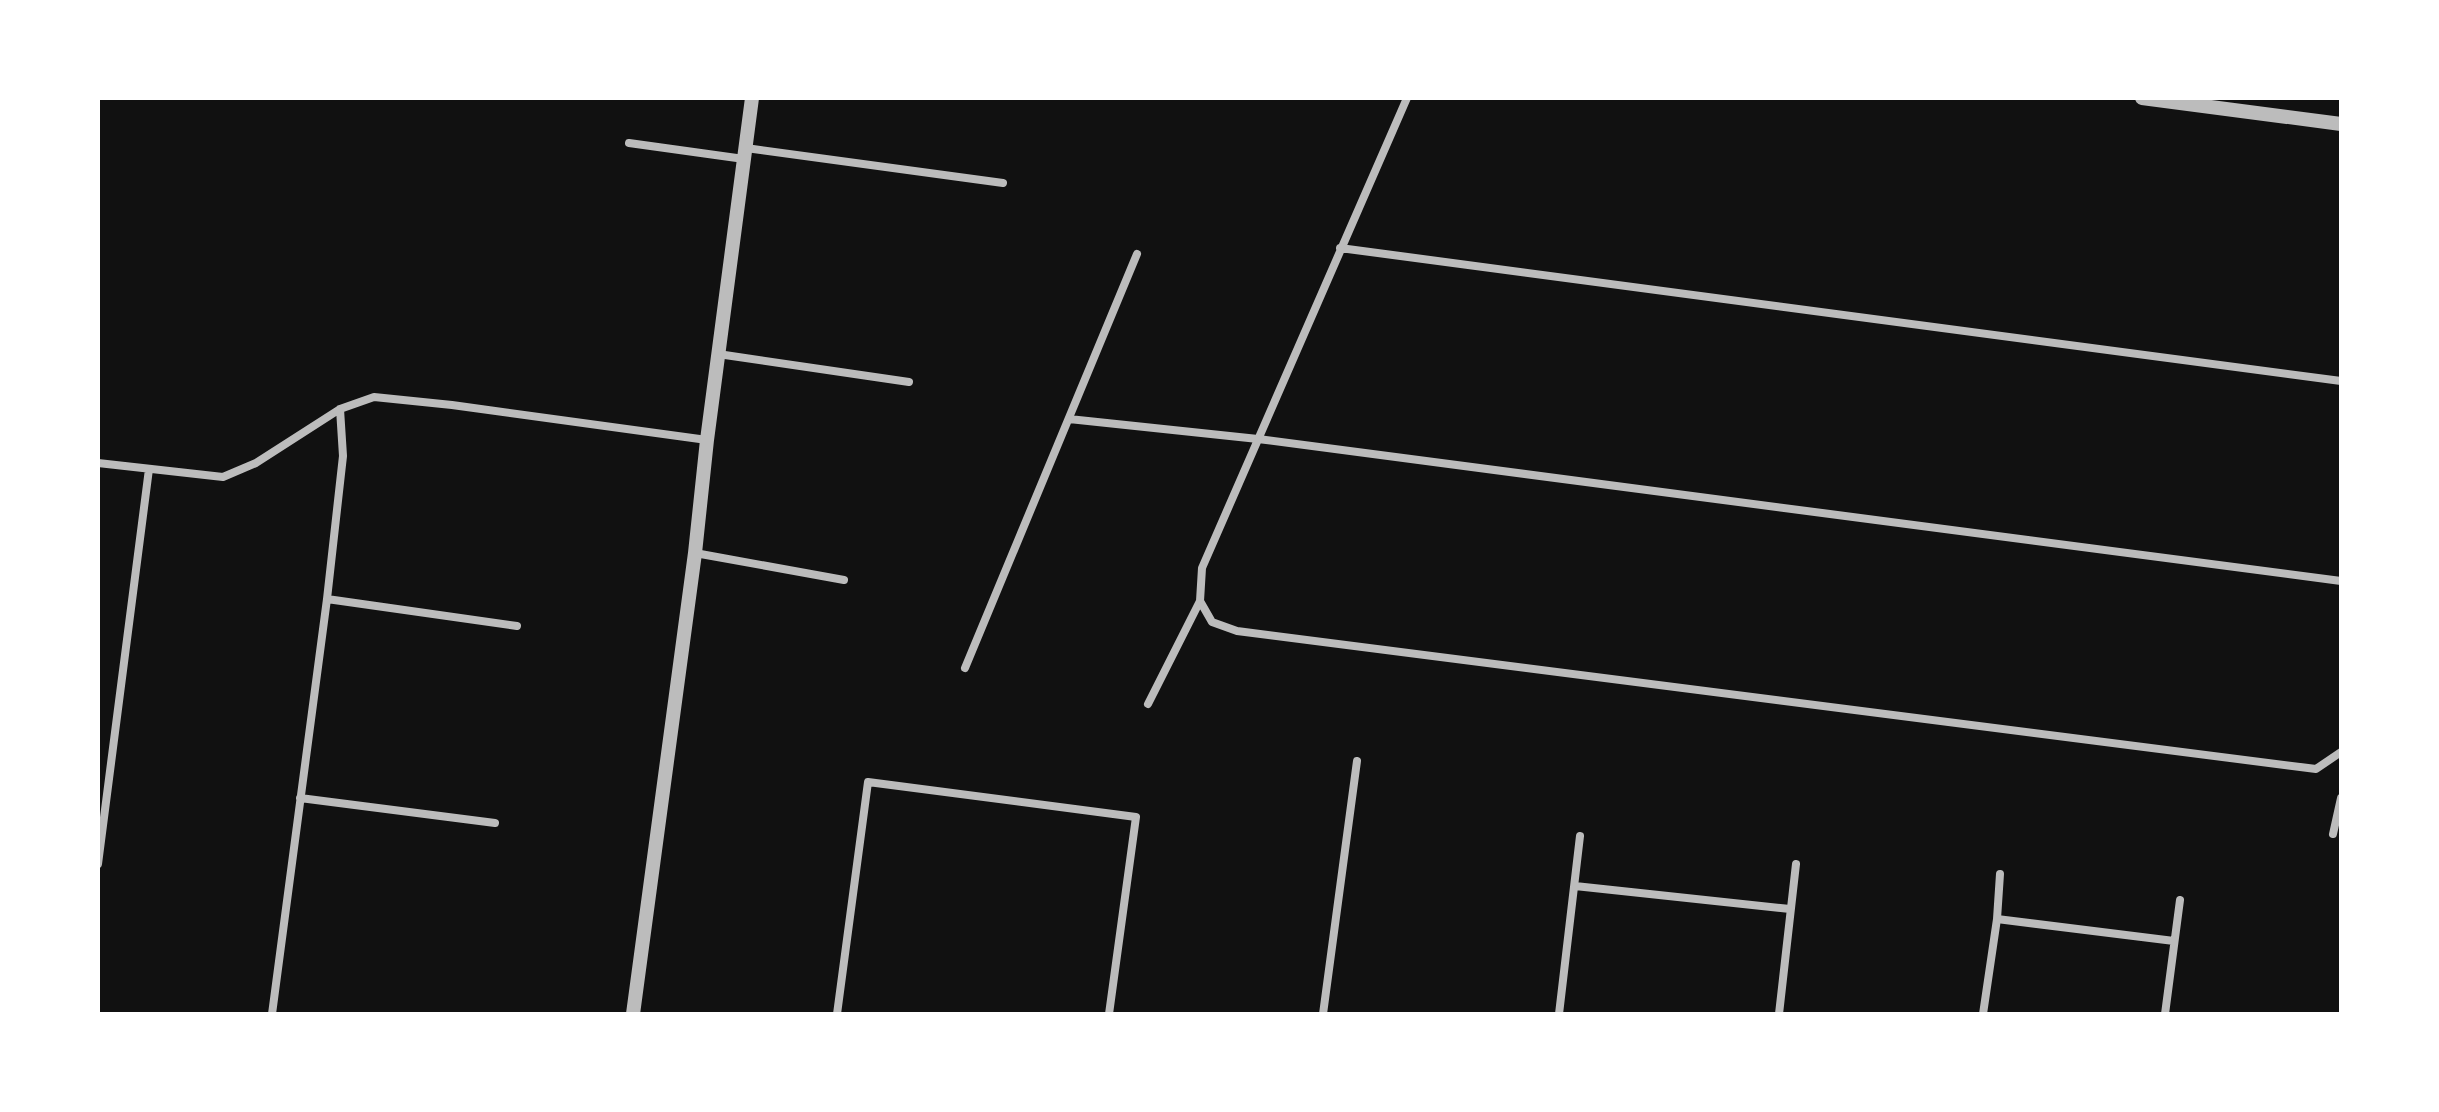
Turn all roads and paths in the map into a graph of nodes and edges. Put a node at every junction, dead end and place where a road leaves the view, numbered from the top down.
1 (752, 98) edge
2 (1407, 98) edge
3 (2142, 98) edge
4 (2341, 124) edge
5 (629, 143) dead end
6 (745, 154) junction
7 (1003, 183) dead end
8 (1340, 248) junction
9 (1137, 254) dead end
10 (718, 354) junction
11 (2341, 381) edge
12 (909, 382) dead end
13 (340, 409) junction
14 (1069, 419) junction
15 (1258, 439) junction
16 (707, 440) junction
17 (98, 463) edge
18 (149, 469) junction
19 (695, 553) junction
20 (844, 580) dead end
21 (2341, 581) edge
22 (327, 599) junction
23 (1200, 601) junction
24 (517, 626) dead end
25 (965, 668) dead end
26 (1148, 704) dead end
27 (2341, 752) edge
28 (1357, 761) dead end
29 (300, 798) junction
30 (2341, 798) edge
31 (495, 823) dead end
32 (2333, 834) dead end
33 (1580, 836) dead end
34 (98, 864) edge
35 (1796, 864) dead end
36 (2000, 874) dead end
37 (1575, 886) junction
38 (2180, 900) dead end
39 (1790, 909) junction
40 (1997, 919) junction
41 (2174, 941) junction
42 (272, 1014) edge
43 (633, 1014) edge
44 (837, 1014) edge
45 (1109, 1014) edge
46 (1323, 1014) edge
47 (1559, 1014) edge
48 (1779, 1014) edge
49 (1983, 1014) edge
50 (2165, 1014) edge

1 - 6 street
2 - 8 street
3 - 4 street
5 - 6 street
6 - 7 street
6 - 10 street
8 - 11 street
8 - 15 street
9 - 14 street
10 - 12 street
10 - 16 street
13 - 16 street
13 - 18 street
13 - 22 street
14 - 15 street
14 - 25 street
15 - 21 street
15 - 23 street
16 - 19 street
17 - 18 street
18 - 34 street
19 - 20 street
19 - 43 street
22 - 24 street
22 - 29 street
23 - 26 street
23 - 27 street
28 - 46 street
29 - 31 street
29 - 42 street
30 - 32 street
33 - 37 street
35 - 39 street
36 - 40 street
37 - 39 street
37 - 47 street
38 - 41 street
39 - 48 street
40 - 41 street
40 - 49 street
41 - 50 street
44 - 45 street

